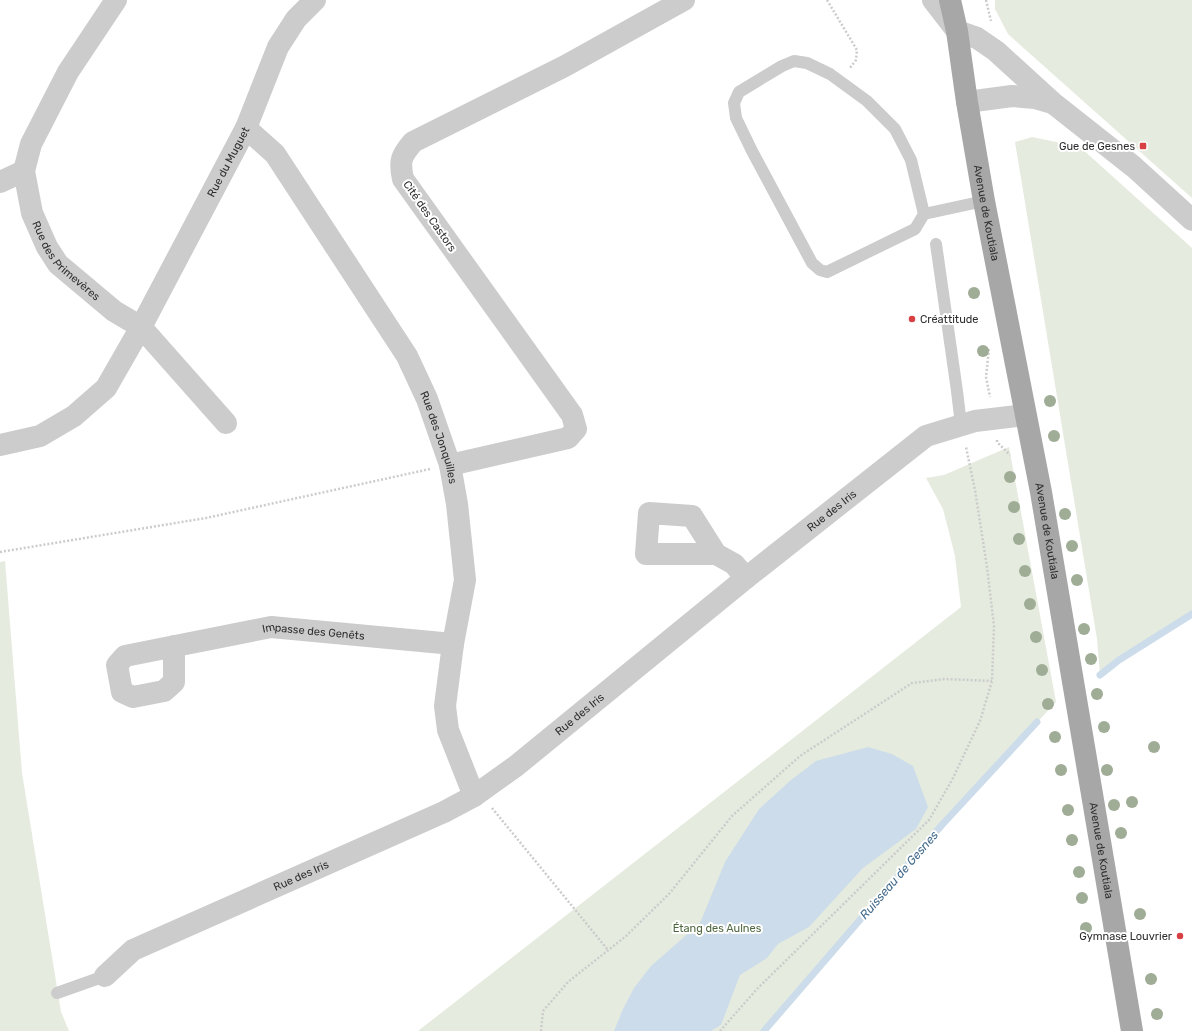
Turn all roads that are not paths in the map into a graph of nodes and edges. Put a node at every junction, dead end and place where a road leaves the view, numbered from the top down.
1 (116, 0) edge
2 (316, 0) edge
3 (684, 0) edge
4 (933, 0) edge
5 (950, 0) edge
6 (960, 0) edge
7 (957, 31) junction
8 (967, 102) junction
9 (1053, 103) junction
10 (246, 128) junction
11 (24, 171) junction
12 (0, 182) edge
13 (984, 201) junction
14 (924, 214) junction
15 (1192, 220) edge
16 (936, 244) dead end
17 (141, 327) junction
18 (1025, 415) junction
19 (226, 423) dead end
20 (961, 425) junction
21 (0, 445) edge
22 (450, 465) junction
23 (716, 554) dead end
24 (746, 578) junction
25 (453, 644) junction
26 (174, 646) dead end
27 (474, 796) junction
28 (105, 976) joint
29 (57, 993) dead end
30 (1132, 1031) edge

1 - 11 street, Rue des Primevères
2 - 10 street, Rue du Muguet
3 - 22 street, Cité des Castors
4 - 7 street
5 - 7 main road, Avenue de Koutiala
6 - 7 main road, Avenue de Koutiala
7 - 8 main road, Avenue de Koutiala
7 - 9 street
8 - 9 street
8 - 13 main road, Avenue de Koutiala
9 - 15 street
10 - 17 street, Rue du Muguet
10 - 22 street, Rue des Jonquilles
11 - 12 street
11 - 17 street, Rue des Primevères
13 - 14 lane
13 - 18 main road, Avenue de Koutiala
14 - 14 lane
16 - 20 lane
17 - 19 street
17 - 21 street, Rue du Muguet
18 - 20 street, Rue des Iris
18 - 30 main road, Avenue de Koutiala
20 - 24 street, Rue des Iris
22 - 25 street, Rue des Jonquilles
23 - 24 street
24 - 27 street, Rue des Iris
25 - 26 street, Impasse des Genêts
25 - 27 street, Rue des Jonquilles
27 - 28 street, Rue des Iris
28 - 29 lane

